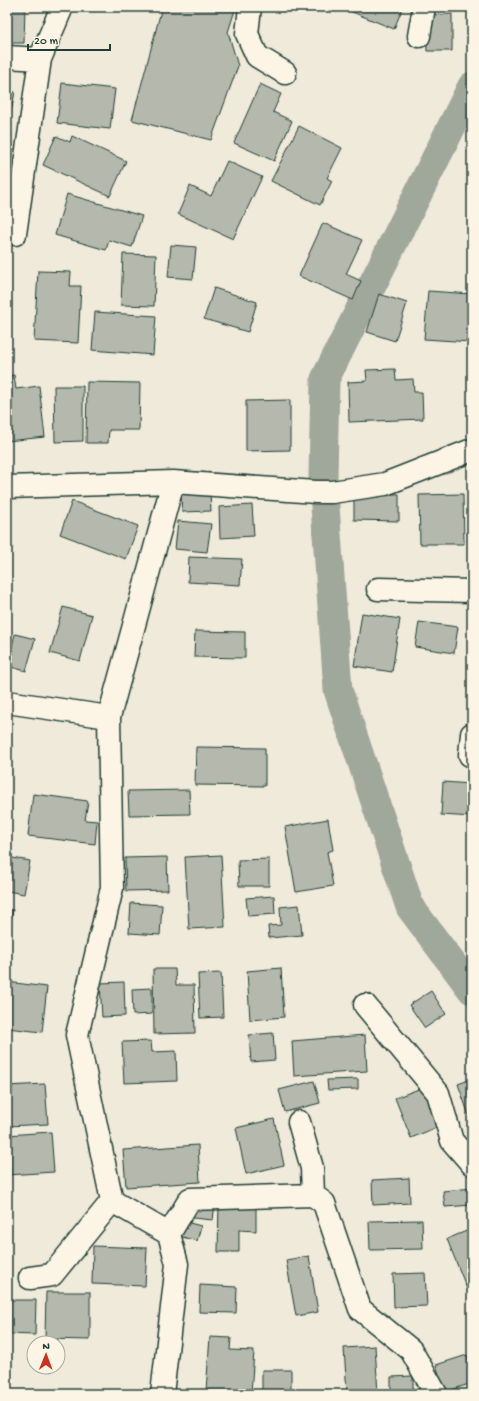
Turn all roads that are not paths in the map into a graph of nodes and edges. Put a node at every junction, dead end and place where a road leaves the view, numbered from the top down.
1 (62, 7) edge
2 (250, 7) edge
3 (424, 7) edge
4 (419, 36) dead end
5 (7, 57) edge
6 (40, 59) junction
7 (284, 73) dead end
8 (16, 234) dead end
9 (472, 450) edge
10 (173, 482) junction
11 (7, 487) edge
12 (378, 589) dead end
13 (472, 591) edge
14 (7, 702) edge
15 (109, 717) junction
16 (472, 734) edge
17 (470, 755) dead end
18 (365, 1005) dead end
19 (299, 1122) dead end
20 (472, 1164) edge
21 (313, 1195) junction
22 (112, 1201) junction
23 (168, 1234) junction
24 (30, 1278) dead end
25 (162, 1394) edge
26 (436, 1394) edge

1 - 6 street
2 - 7 street
3 - 4 street
5 - 6 street
6 - 8 street
9 - 10 street
10 - 11 street
10 - 15 street
12 - 13 street
14 - 15 street
15 - 22 street
16 - 17 street
18 - 20 street
19 - 21 street
21 - 23 street
21 - 26 street
22 - 23 street
22 - 24 street
23 - 25 street

